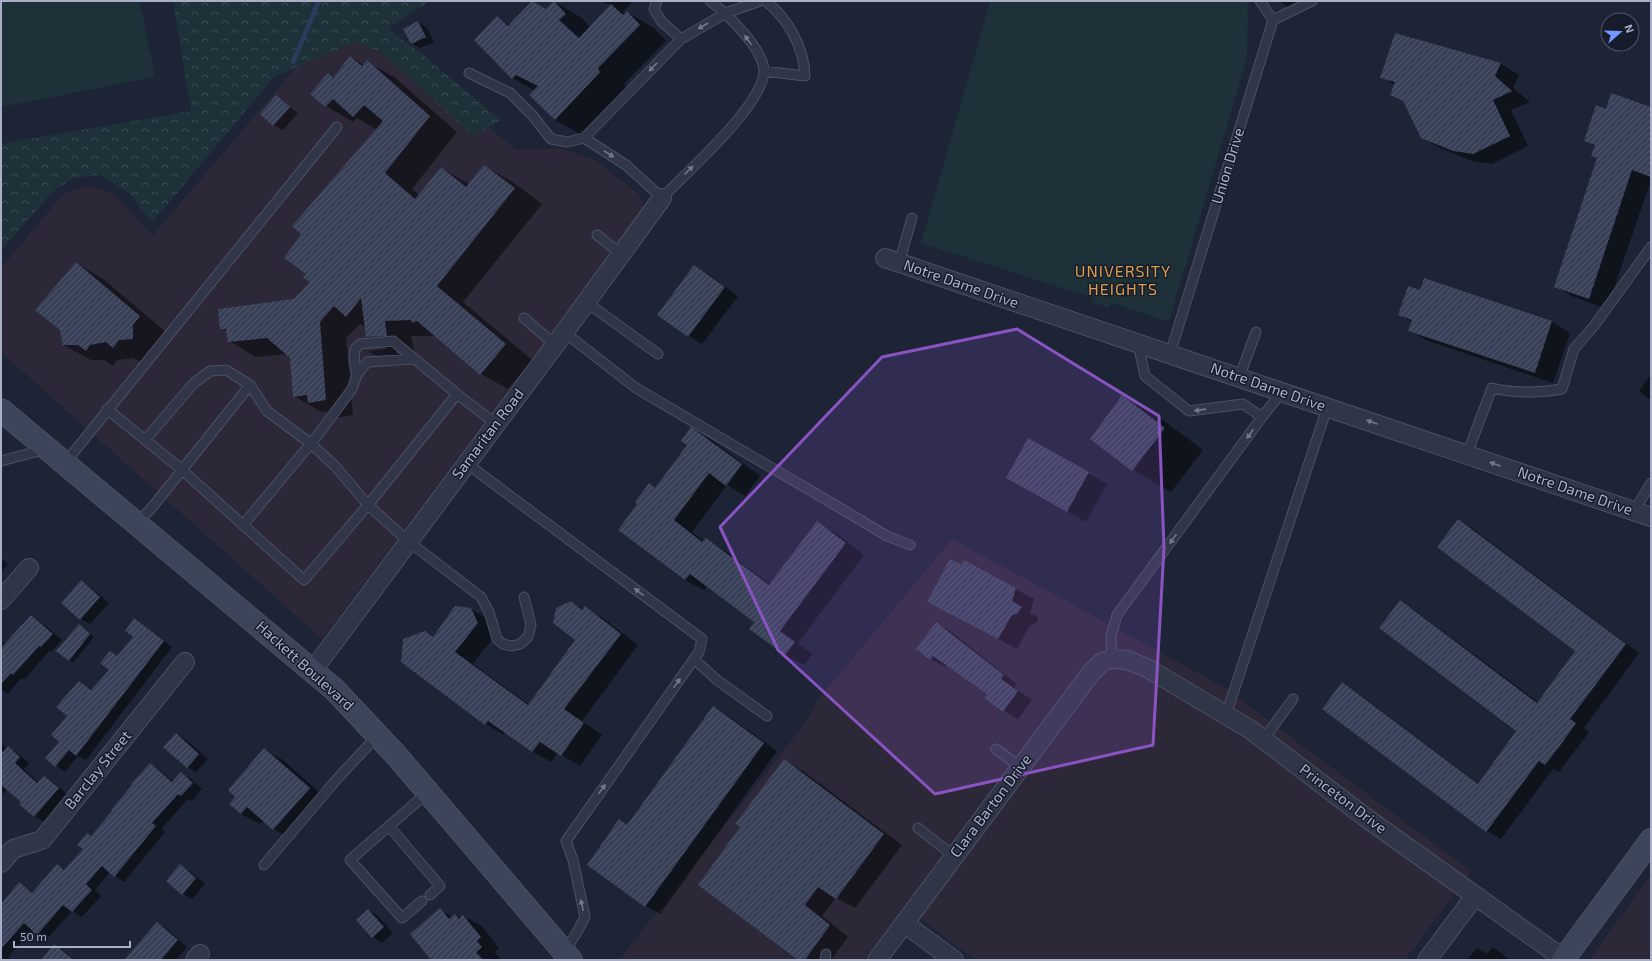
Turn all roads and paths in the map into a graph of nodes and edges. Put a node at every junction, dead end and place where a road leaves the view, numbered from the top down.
1 (657, 1) edge
2 (710, 1) edge
3 (760, 1) edge
4 (766, 1) edge
5 (1260, 1) edge
6 (1312, 1) edge
7 (726, 13) junction
8 (1273, 20) junction
9 (681, 39) junction
10 (764, 70) junction
11 (470, 73) dead end
12 (337, 127) dead end
13 (584, 138) junction
14 (662, 198) junction
15 (912, 218) dead end
16 (597, 235) dead end
17 (1651, 247) edge
18 (621, 254) junction
19 (892, 260) joint
20 (586, 302) junction
21 (524, 318) dead end
22 (1256, 332) dead end
23 (560, 339) junction
24 (1138, 343) junction
25 (658, 354) dead end
26 (1170, 354) junction
27 (415, 359) junction
28 (357, 375) junction
29 (1239, 378) junction
30 (250, 385) junction
31 (1282, 392) junction
32 (458, 394) junction
33 (1327, 408) junction
34 (107, 409) junction
35 (1, 410) edge
36 (1262, 417) junction
37 (496, 424) junction
38 (145, 440) junction
39 (310, 443) junction
40 (48, 449) junction
41 (1467, 454) junction
42 (1, 461) edge
43 (65, 463) junction
44 (466, 463) junction
45 (181, 469) junction
46 (1651, 484) edge
47 (368, 505) junction
48 (1634, 511) junction
49 (1651, 517) edge
50 (138, 523) junction
51 (243, 525) junction
52 (408, 541) junction
53 (910, 546) dead end
54 (28, 568) dead end
55 (524, 597) dead end
56 (1, 600) edge
57 (694, 659) junction
58 (1112, 659) junction
59 (185, 662) dead end
60 (313, 670) junction
61 (1293, 699) dead end
62 (1226, 715) junction
63 (767, 716) dead end
64 (378, 735) junction
65 (1263, 740) junction
66 (996, 749) dead end
67 (1020, 767) junction
68 (428, 792) junction
69 (389, 826) junction
70 (918, 828) dead end
71 (1651, 840) edge
72 (7, 844) edge
73 (954, 856) junction
74 (1, 862) edge
75 (264, 865) dead end
76 (430, 895) dead end
77 (1475, 896) junction
78 (422, 901) dead end
79 (905, 924) junction
80 (568, 956) edge
81 (876, 960) edge
82 (954, 960) edge
83 (1427, 960) edge
84 (1563, 960) edge

1 - 9 lane
2 - 7 lane
3 - 7 lane
4 - 10 lane
5 - 8 lane
6 - 8 lane
7 -> 9 lane
10 -> 7 lane
8 - 26 lane, Union Drive
9 -> 13 lane
14 -> 10 lane
11 - 13 lane
12 - 34 lane
13 -> 14 lane
14 - 18 street, Samaritan Road
15 - 19 lane
16 - 18 lane
17 - 41 lane
18 - 20 street, Samaritan Road
19 - 24 street, Notre Dame Drive
20 - 23 street, Samaritan Road
20 - 25 lane
21 - 23 lane
22 - 29 lane
23 - 37 street, Samaritan Road
23 - 53 lane
24 - 26 street, Notre Dame Drive
36 -> 24 lane
26 - 29 street, Notre Dame Drive
27 - 28 lane
27 - 28 lane
27 - 32 lane
28 - 39 lane
29 - 31 street, Notre Dame Drive
30 - 38 lane
30 - 39 lane
30 - 45 lane
31 - 33 street, Notre Dame Drive
31 - 36 lane
32 - 37 lane
32 - 47 lane
41 -> 33 street, Notre Dame Drive
33 - 62 lane
34 - 38 lane
34 - 43 lane
35 - 40 street, Hackett Boulevard
36 -> 58 lane
37 - 44 street, Samaritan Road
38 - 45 lane
39 - 47 lane
39 - 51 lane
40 - 42 lane
40 - 43 street, Hackett Boulevard
48 -> 41 street, Notre Dame Drive
43 - 50 street, Hackett Boulevard
44 - 52 street, Samaritan Road
57 -> 44 lane
45 - 50 lane
45 - 51 lane
46 - 48 lane
47 - 51 lane
47 - 52 lane
48 - 49 street, Notre Dame Drive
50 - 60 street, Hackett Boulevard
52 - 55 lane
52 - 60 street, Samaritan Road
54 - 56 street
57 - 63 lane
80 -> 57 lane
58 - 62 street, Princeton Drive
58 - 67 street, Clara Barton Drive
59 - 72 street, Barclay Street
60 - 64 street, Hackett Boulevard
61 - 65 lane
62 - 65 street, Princeton Drive
64 - 68 street, Hackett Boulevard
64 - 75 lane
65 - 77 street, Princeton Drive
66 - 67 lane
67 - 73 street, Clara Barton Drive
68 - 69 lane
68 - 80 street, Hackett Boulevard
69 - 76 lane
69 - 78 lane
70 - 73 lane
71 - 84 street
72 - 74 street, Barclay Street
73 - 79 street, Clara Barton Drive
77 - 83 street
77 - 84 street, Princeton Drive
79 - 81 street, Clara Barton Drive
79 - 82 street

